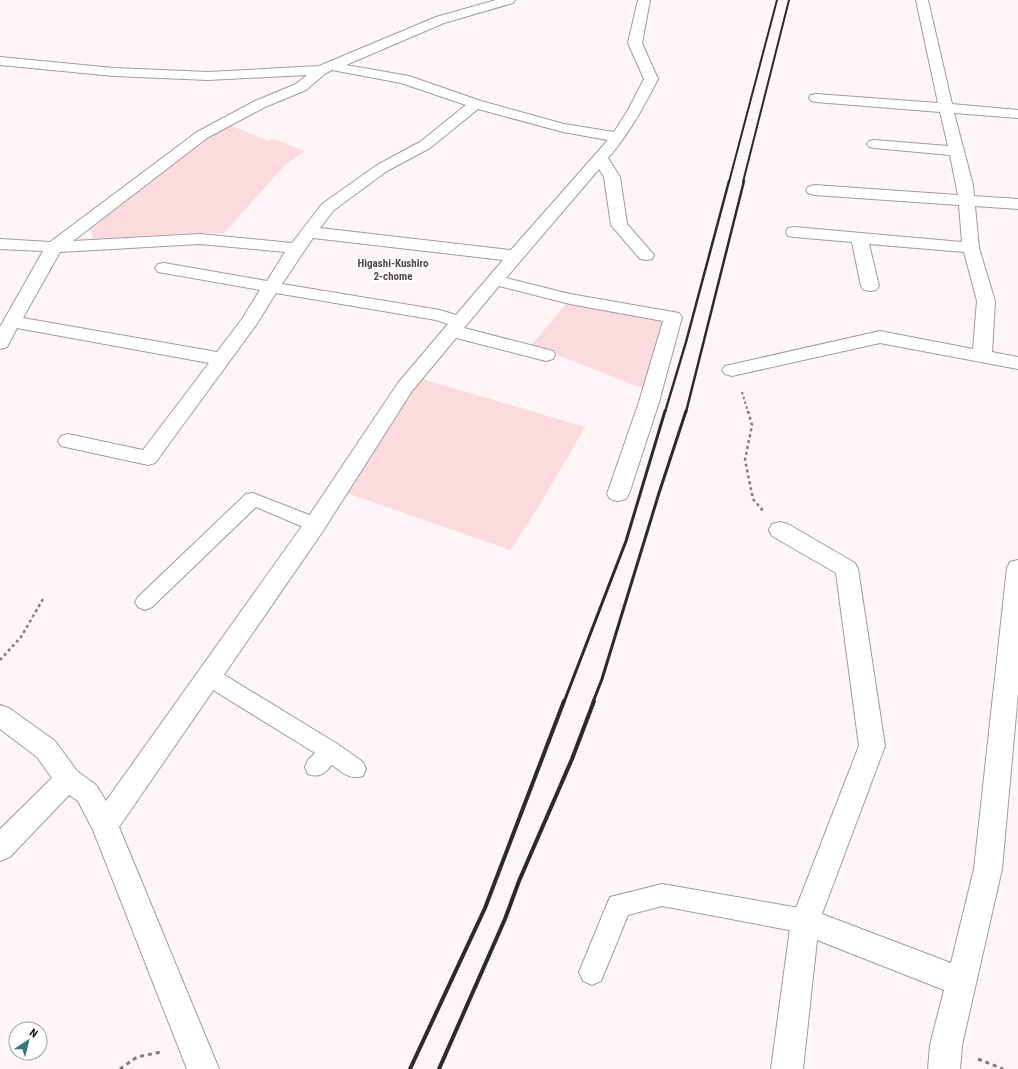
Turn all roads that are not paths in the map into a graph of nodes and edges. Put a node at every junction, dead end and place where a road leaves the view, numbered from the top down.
1 (509, 0) edge
2 (644, 0) edge
3 (922, 0) edge
4 (0, 61) edge
5 (326, 68) junction
6 (816, 98) dead end
7 (476, 104) junction
8 (946, 108) junction
9 (1018, 114) edge
10 (618, 137) junction
11 (874, 144) dead end
12 (956, 151) junction
13 (600, 158) junction
14 (814, 190) dead end
15 (966, 200) junction
16 (1018, 204) edge
17 (308, 232) junction
18 (794, 232) dead end
19 (859, 238) junction
20 (0, 244) edge
21 (54, 247) junction
22 (296, 248) junction
23 (971, 248) junction
24 (646, 255) dead end
25 (515, 256) junction
26 (164, 268) dead end
27 (494, 280) junction
28 (870, 286) dead end
29 (271, 287) junction
30 (12, 322) junction
31 (456, 326) junction
32 (0, 343) edge
33 (546, 355) dead end
34 (982, 356) junction
35 (222, 359) junction
36 (1018, 364) edge
37 (732, 370) road end
38 (68, 441) dead end
39 (618, 494) dead end
40 (315, 525) junction
41 (780, 530) road end
42 (1018, 568) edge
43 (145, 602) dead end
44 (1015, 627) edge
45 (210, 677) junction
46 (0, 715) edge
47 (355, 769) dead end
48 (68, 779) junction
49 (105, 825) junction
50 (1, 845) edge
51 (805, 921) junction
52 (592, 972) dead end
53 (961, 982) junction
54 (203, 1069) edge
55 (787, 1069) edge
56 (944, 1069) edge

1 - 5 street
2 - 10 street
3 - 8 street
4 - 5 street
5 - 7 street
5 - 21 street
6 - 8 street
7 - 10 street
7 - 17 street
8 - 9 street
8 - 12 street
10 - 13 street
11 - 12 street
12 - 15 street
13 - 24 street
13 - 25 street
14 - 15 street
15 - 16 street
15 - 23 street
17 - 22 street
17 - 25 street
18 - 19 street
19 - 23 street
19 - 28 street
20 - 21 street
21 - 22 street
21 - 30 street
22 - 29 street
23 - 34 street
25 - 27 street
26 - 29 street
27 - 31 street
27 - 39 street
29 - 31 street
29 - 35 street
30 - 32 street
30 - 35 street
31 - 33 street
31 - 40 street
34 - 36 street
34 - 37 street
35 - 38 street
40 - 43 lane
40 - 45 street
41 - 51 street
42 - 44 street
44 - 53 street
45 - 47 lane
45 - 49 street
46 - 48 street
48 - 49 street
48 - 50 street
49 - 54 street
51 - 52 lane
51 - 53 street
51 - 55 street
53 - 56 street

